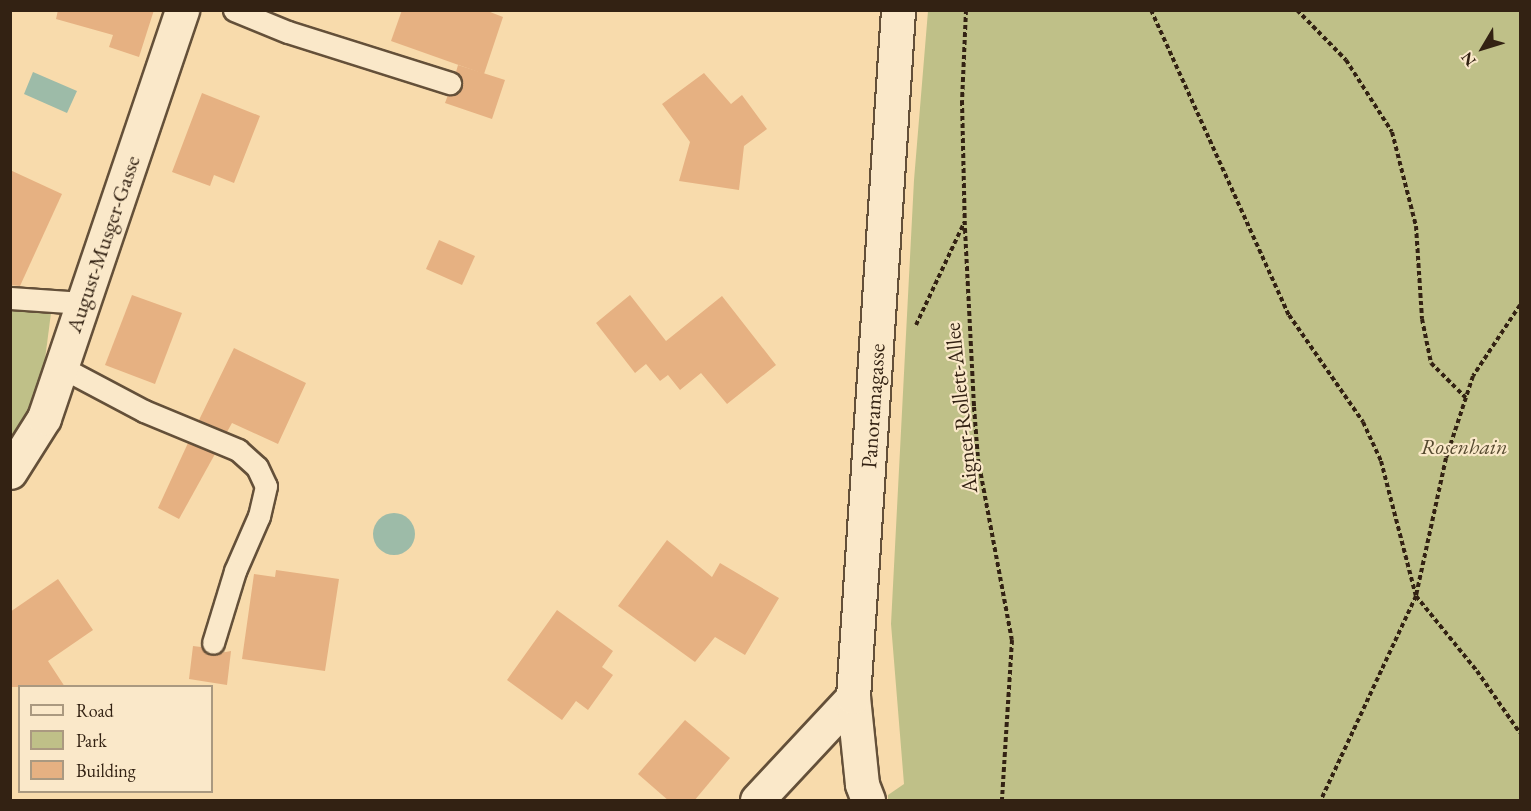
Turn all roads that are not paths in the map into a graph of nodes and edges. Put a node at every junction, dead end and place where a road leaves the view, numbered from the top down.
1 (182, 10) edge
2 (234, 10) edge
3 (898, 10) edge
4 (450, 83) dead end
5 (10, 298) edge
6 (83, 303) junction
7 (61, 368) junction
8 (10, 472) edge
9 (213, 643) dead end
10 (853, 697) junction
11 (757, 801) edge
12 (868, 801) edge

1 - 6 street, August-Musger-Gasse
2 - 4 lane
3 - 10 street, Panoramagasse
5 - 6 lane
6 - 7 street, August-Musger-Gasse
7 - 8 street, August-Musger-Gasse
7 - 9 lane
10 - 11 street
10 - 12 street, Panoramagasse

